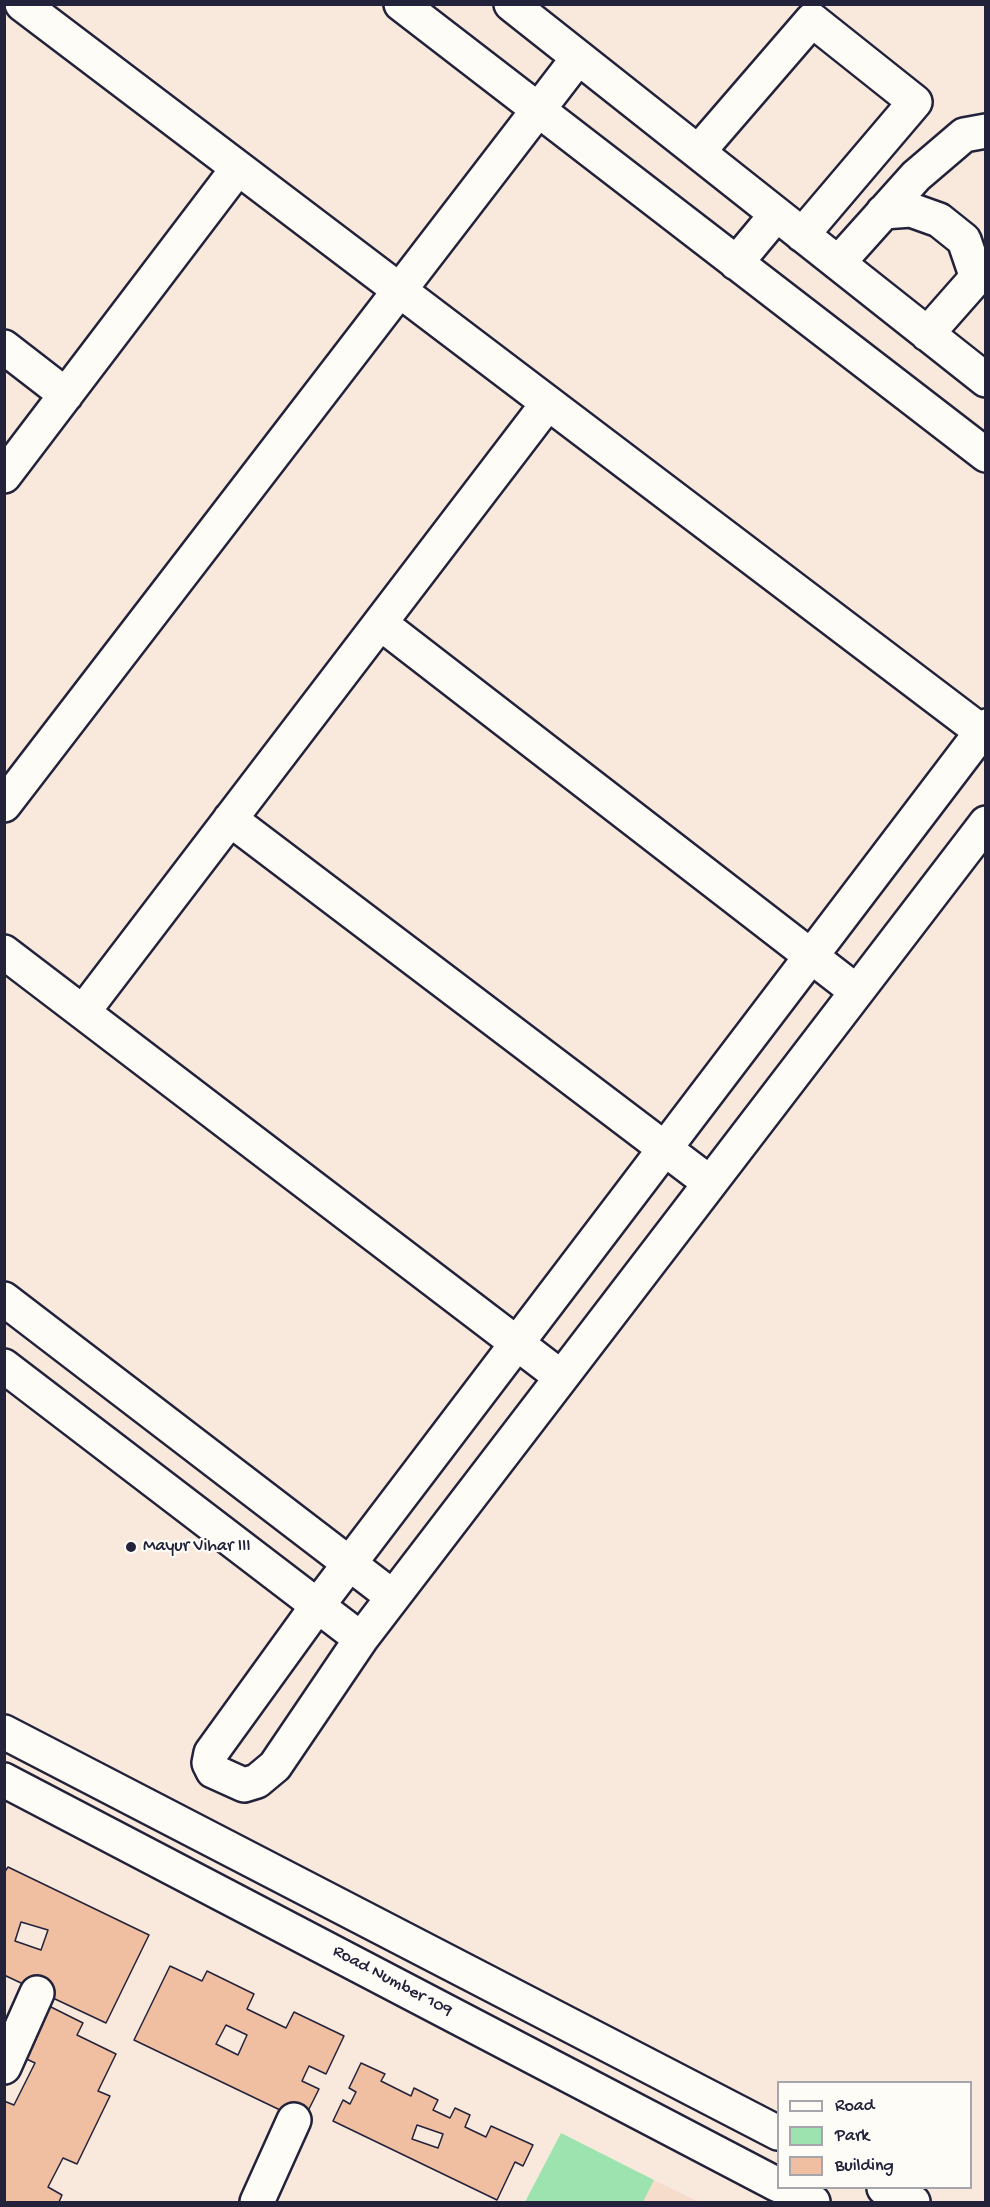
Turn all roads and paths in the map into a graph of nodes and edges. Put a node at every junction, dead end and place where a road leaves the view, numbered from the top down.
1 (22, 4) edge
2 (401, 4) edge
3 (511, 4) edge
4 (578, 58) junction
5 (538, 110) junction
6 (986, 131) edge
7 (698, 152) junction
8 (237, 168) junction
9 (884, 212) junction
10 (776, 215) junction
11 (802, 235) junction
12 (736, 263) junction
13 (838, 263) junction
14 (981, 272) edge
15 (400, 291) junction
16 (927, 334) junction
17 (4, 348) edge
18 (986, 380) edge
19 (66, 395) junction
20 (548, 403) junction
21 (986, 455) edge
22 (4, 476) edge
23 (380, 623) junction
24 (984, 731) edge
25 (4, 805) edge
26 (230, 819) junction
27 (986, 823) edge
28 (4, 952) edge
29 (811, 956) junction
30 (856, 992) junction
31 (82, 1012) junction
32 (664, 1149) junction
33 (710, 1183) junction
34 (4, 1299) edge
35 (517, 1343) junction
36 (4, 1366) edge
37 (561, 1377) junction
38 (350, 1564) junction
39 (393, 1597) junction
40 (318, 1605) junction
41 (361, 1639) junction
42 (4, 1732) edge
43 (4, 1780) edge
44 (37, 1993) dead end
45 (4, 2067) edge
46 (294, 2120) dead end
47 (777, 2132) edge
48 (777, 2184) edge
49 (788, 2189) edge
50 (888, 2189) edge
51 (257, 2202) edge
52 (813, 2202) edge
53 (913, 2202) edge

1 - 8 street
2 - 5 street
3 - 4 street
4 - 5 street
4 - 7 street
5 - 12 street
5 - 15 street
6 - 9 street
7 - 10 street
7 - 11 street
8 - 15 street
8 - 19 street
9 - 13 street
9 - 14 street
10 - 11 street
10 - 12 street
11 - 13 street
12 - 21 street
13 - 16 street
14 - 16 street
15 - 20 street
15 - 25 street
16 - 18 street
17 - 19 street
19 - 22 street
20 - 23 street
20 - 24 street
23 - 26 street
23 - 29 street
24 - 29 street
26 - 31 street
26 - 32 street
27 - 30 street
28 - 31 street
29 - 30 street
29 - 32 street
30 - 33 street
31 - 35 street
32 - 33 street
32 - 35 street
33 - 37 street
34 - 38 street
35 - 37 street
35 - 38 street
36 - 40 street
37 - 39 street
38 - 39 street
38 - 40 street
39 - 41 street
40 - 41 street
40 - 41 street
42 - 47 street
43 - 48 street, Road Number 109
44 - 45 street
46 - 51 street
49 - 52 street
50 - 53 street

